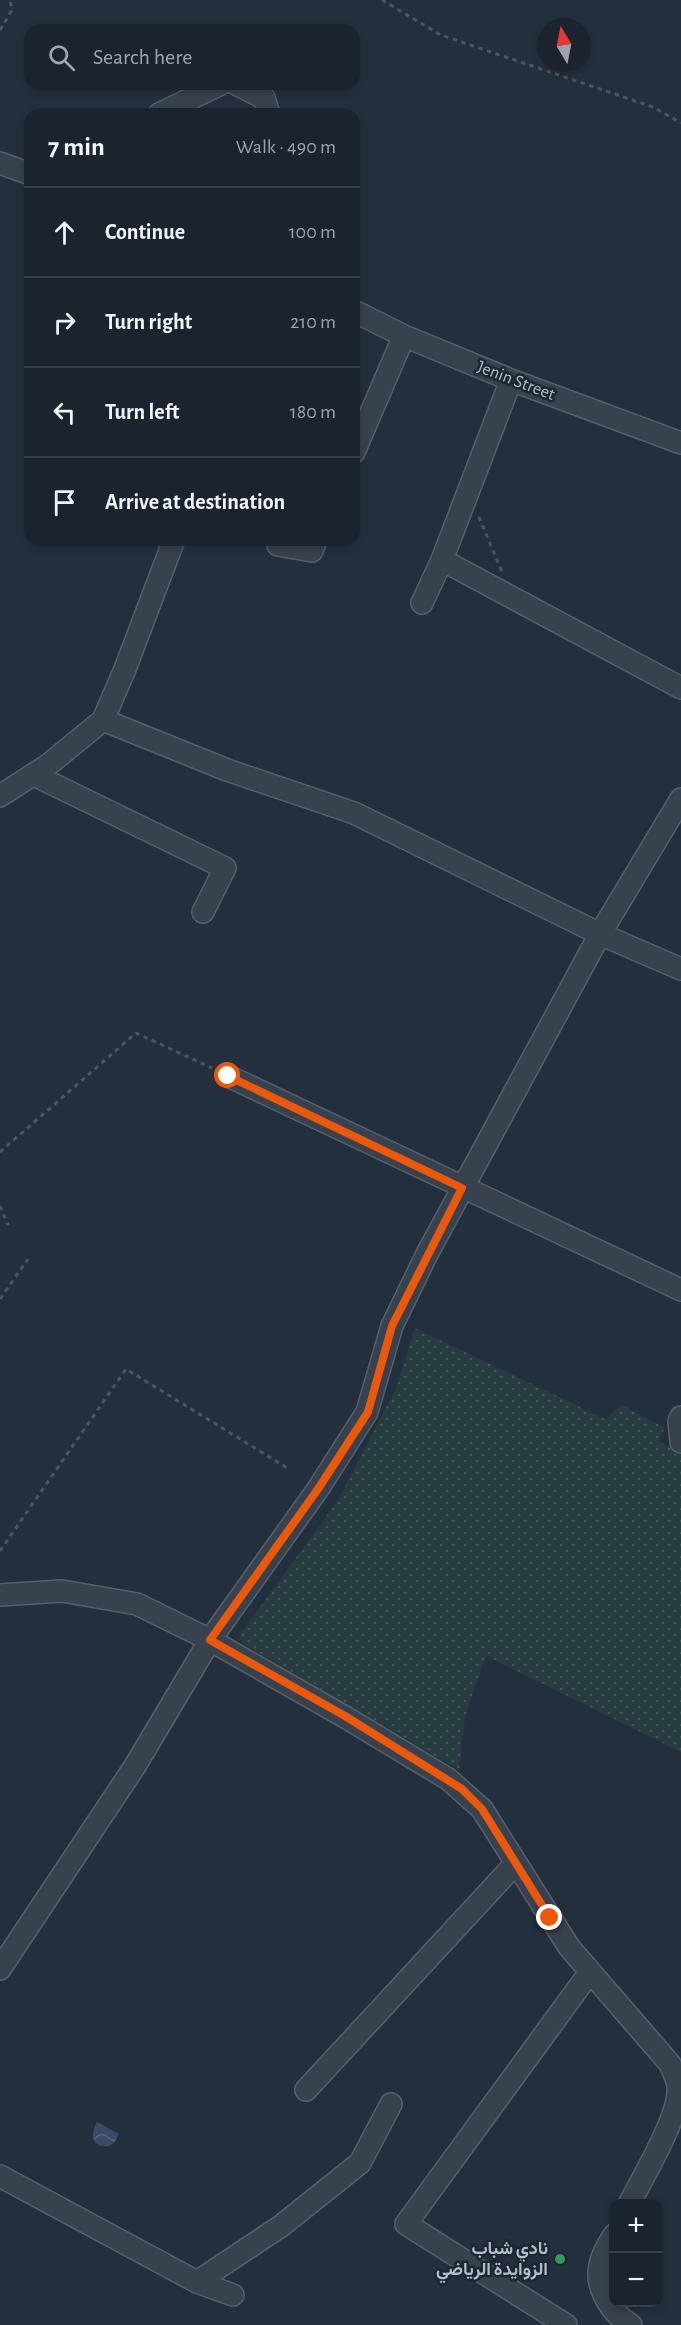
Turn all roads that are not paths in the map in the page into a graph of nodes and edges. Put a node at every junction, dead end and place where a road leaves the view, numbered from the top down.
1 (209, 90) edge
2 (248, 90) edge
3 (171, 108) edge
4 (267, 108) edge
5 (0, 163) edge
6 (24, 172) edge
7 (360, 314) edge
8 (404, 336) junction
9 (511, 380) junction
10 (360, 438) edge
11 (681, 443) edge
12 (172, 546) edge
13 (284, 546) edge
14 (314, 546) edge
15 (442, 560) junction
16 (422, 603) dead end
17 (681, 688) edge
18 (103, 720) junction
19 (34, 775) junction
20 (0, 796) edge
21 (681, 800) edge
22 (203, 912) dead end
23 (600, 934) junction
24 (681, 969) edge
25 (228, 1076) road end
26 (462, 1188) junction
27 (681, 1290) edge
28 (681, 1417) edge
29 (681, 1442) edge
30 (0, 1595) edge
31 (210, 1640) junction
32 (516, 1863) junction
33 (0, 1969) edge
34 (590, 1972) junction
35 (306, 2090) dead end
36 (680, 2094) edge
37 (391, 2104) dead end
38 (0, 2176) edge
39 (632, 2199) edge
40 (609, 2245) edge
41 (196, 2282) junction
42 (233, 2295) dead end
43 (622, 2323) edge
44 (566, 2325) edge

1 - 3 street
2 - 4 street
5 - 6 street
7 - 8 street, Jenin Street
8 - 9 street, Jenin Street
8 - 10 street
9 - 11 street, Jenin Street
9 - 15 street
12 - 18 street
13 - 14 street
15 - 16 street
15 - 17 street
18 - 19 street
18 - 23 street
19 - 20 street
19 - 22 street
21 - 23 street
23 - 24 street
23 - 26 street
25 - 26 street
26 - 27 street
26 - 31 street
28 - 29 street
30 - 31 street
31 - 32 street
31 - 33 street
32 - 34 street
32 - 35 street
34 - 36 street
34 - 44 street
36 - 39 street
37 - 41 street
38 - 41 street
40 - 43 street
41 - 42 street

